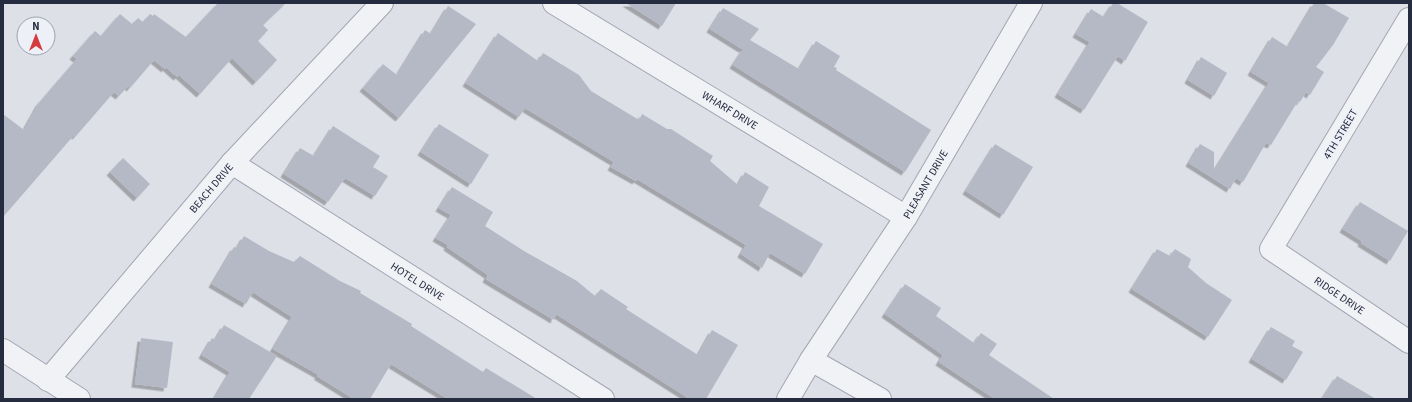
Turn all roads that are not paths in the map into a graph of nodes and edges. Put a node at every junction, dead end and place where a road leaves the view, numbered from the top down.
1 (382, 3) edge
2 (554, 3) edge
3 (1031, 3) edge
4 (1409, 19) edge
5 (232, 163) junction
6 (906, 217) junction
7 (1271, 249) joint
8 (1409, 342) edge
9 (3, 350) edge
10 (811, 360) junction
11 (48, 380) junction
12 (79, 399) edge
13 (603, 399) edge
14 (788, 399) edge
15 (880, 399) edge

1 - 5 street, BEACH DRIVE
2 - 6 street, WHARF DRIVE
3 - 6 street, PLEASANT DRIVE
4 - 7 street, 4TH STREET
5 - 11 street, BEACH DRIVE
5 - 13 street, HOTEL DRIVE
6 - 10 street, PLEASANT DRIVE
7 - 8 street, RIDGE DRIVE
9 - 11 street
10 - 14 street, PLEASANT DRIVE
10 - 15 street
11 - 12 street

